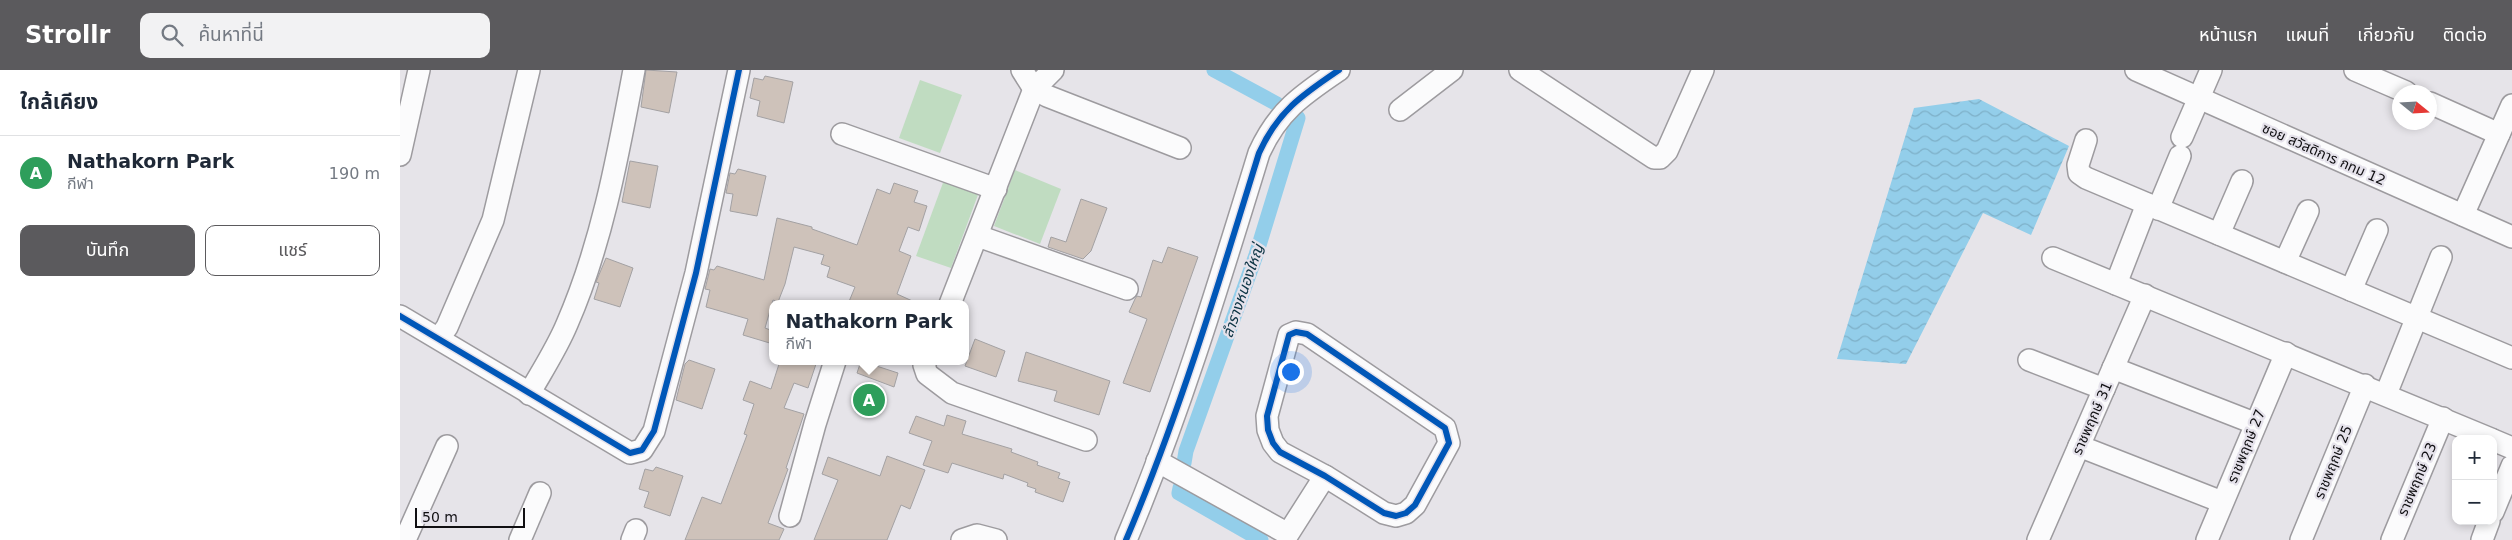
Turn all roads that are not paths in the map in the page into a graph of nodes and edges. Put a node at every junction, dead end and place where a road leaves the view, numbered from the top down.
1 (419, 70) edge
2 (529, 70) edge
3 (634, 70) edge
4 (739, 70) edge
5 (1022, 70) edge
6 (1053, 70) edge
7 (1340, 70) edge
8 (1452, 70) edge
9 (1520, 70) edge
10 (1703, 70) edge
11 (2136, 70) edge
12 (2211, 70) edge
13 (2355, 70) edge
14 (2392, 86) edge
15 (1034, 89) junction
16 (2199, 98) junction
17 (2512, 105) edge
18 (2437, 106) edge
19 (1400, 110) dead end
20 (842, 134) dead end
21 (2499, 134) junction
22 (2086, 140) dead end
23 (1180, 148) dead end
24 (400, 155) edge
25 (2242, 181) dead end
26 (996, 189) junction
27 (2153, 207) junction
28 (2308, 211) dead end
29 (2463, 215) junction
30 (2377, 230) dead end
31 (2219, 234) junction
32 (978, 236) junction
33 (2512, 237) edge
34 (2441, 257) dead end
35 (2053, 258) dead end
36 (2285, 262) junction
37 (2116, 284) junction
38 (1127, 289) dead end
39 (2351, 290) junction
40 (2145, 296) junction
41 (952, 300) edge
42 (400, 316) edge
43 (2417, 317) junction
44 (439, 338) junction
45 (2286, 352) junction
46 (2512, 358) edge
47 (2029, 360) dead end
48 (834, 365) edge
49 (923, 365) edge
50 (2113, 368) junction
51 (2365, 385) junction
52 (2104, 389) junction
53 (529, 394) junction
54 (2386, 394) junction
55 (2443, 418) junction
56 (2254, 423) junction
57 (2483, 435) edge
58 (1086, 440) dead end
59 (2497, 441) edge
60 (447, 446) dead end
61 (2079, 446) junction
62 (2512, 448) edge
63 (1157, 461) junction
64 (2512, 466) edge
65 (1325, 476) junction
66 (540, 493) dead end
67 (2222, 502) junction
68 (2497, 502) edge
69 (790, 516) dead end
70 (2488, 525) edge
71 (1293, 537) edge
72 (405, 540) edge
73 (520, 540) edge
74 (962, 540) edge
75 (996, 540) edge
76 (1126, 540) edge
77 (2038, 540) edge
78 (2207, 540) edge
79 (2301, 540) edge
80 (2392, 540) edge
81 (2482, 540) edge

1 - 24 street
2 - 44 street
3 - 53 street
4 - 53 street
5 - 15 street
6 - 15 street
7 - 63 street
8 - 19 street
9 - 10 street
11 - 16 street, ซอย สวัสดิการ กทม 12
12 - 16 street
13 - 14 street
15 - 23 street
15 - 26 street
16 - 27 street
16 - 29 street, ซอย สวัสดิการ กทม 12
17 - 21 street
18 - 21 street
20 - 26 street
21 - 29 street
22 - 27 street
25 - 31 street
26 - 32 street
27 - 31 street
27 - 37 street
28 - 36 street
29 - 33 street, ซอย สวัสดิการ กทม 12
30 - 39 street
31 - 36 street
32 - 38 street
32 - 41 street
34 - 43 street
35 - 37 street
36 - 39 street
37 - 40 street
39 - 43 street
40 - 45 street
40 - 50 street, ราชพฤกษ์ 31
42 - 44 street
43 - 46 street
43 - 54 street
44 - 53 street
45 - 51 street
45 - 56 street, ราชพฤกษ์ 27
47 - 52 street
48 - 69 street
49 - 58 street
50 - 52 street, ราชพฤกษ์ 31
50 - 56 street
51 - 54 street
51 - 79 street, ราชพฤกษ์ 25
52 - 61 street, ราชพฤกษ์ 31
54 - 55 street
55 - 57 street
55 - 80 street, ราชพฤกษ์ 23
56 - 67 street, ราชพฤกษ์ 27
59 - 62 street
60 - 72 street
61 - 67 street
61 - 77 street, ราชพฤกษ์ 31
63 - 71 street
63 - 76 street
64 - 68 street
65 - 65 street
65 - 71 street
66 - 73 street
67 - 78 street, ราชพฤกษ์ 27
70 - 81 street
74 - 75 street

